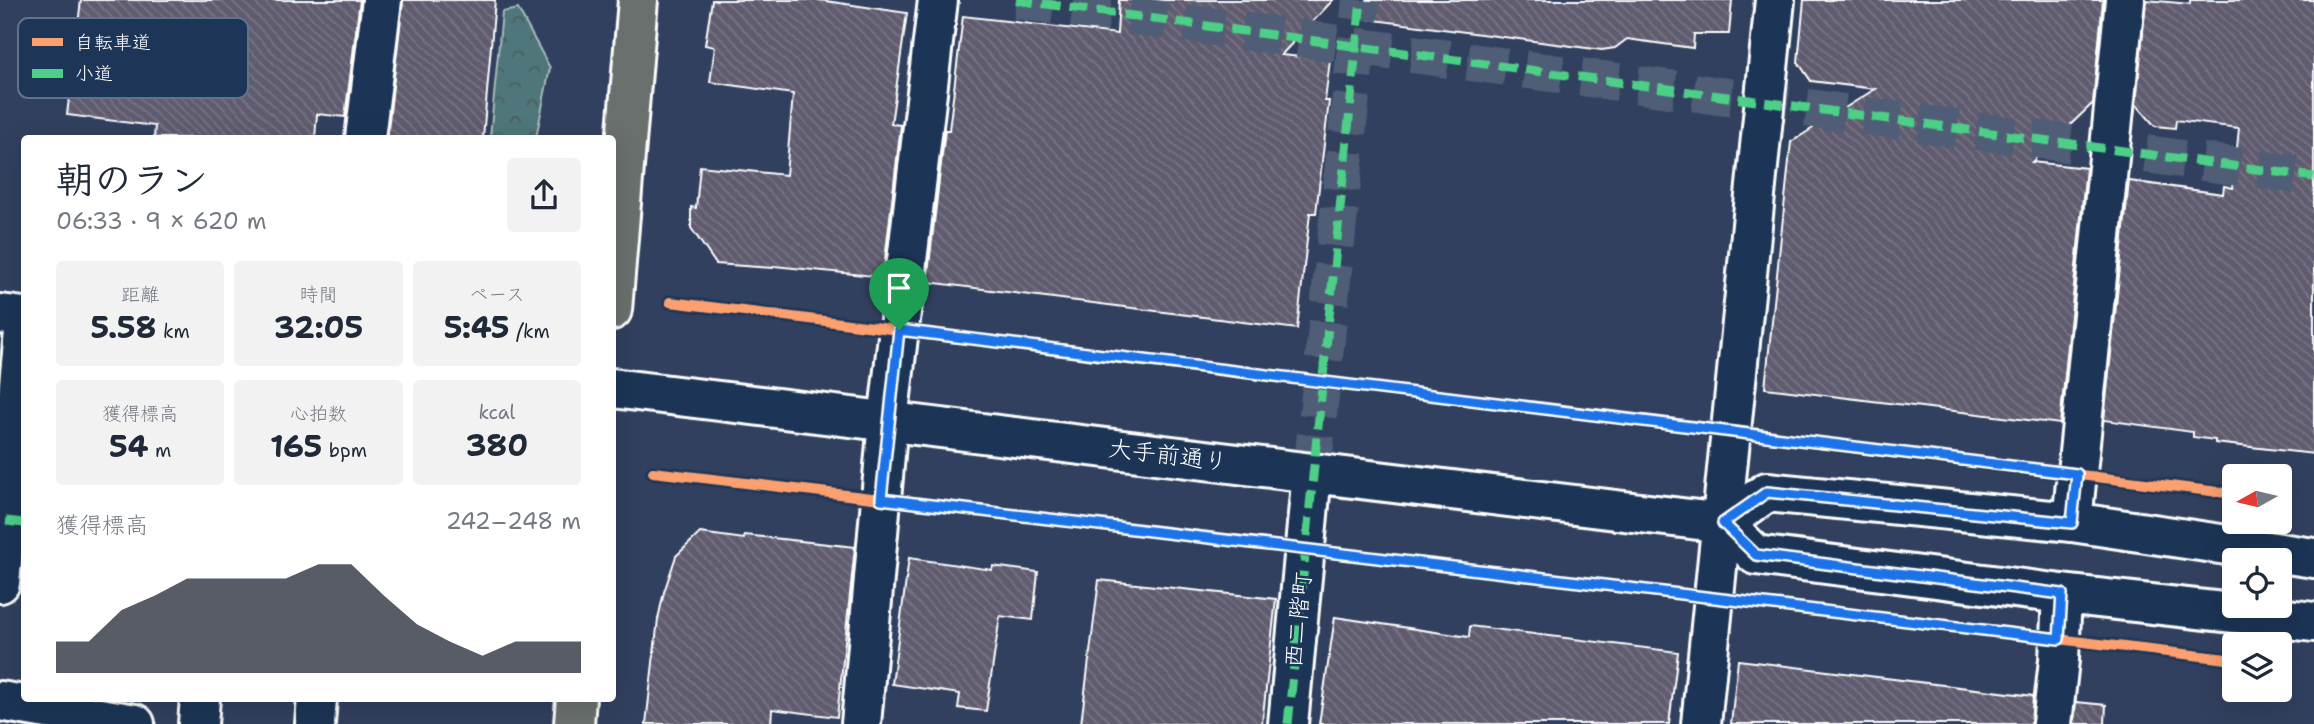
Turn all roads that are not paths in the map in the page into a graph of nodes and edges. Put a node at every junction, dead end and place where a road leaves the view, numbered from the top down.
1 (382, 0) edge
2 (638, 0) edge
3 (938, 0) edge
4 (1775, 0) edge
5 (2125, 0) edge
6 (365, 135) edge
7 (616, 262) edge
8 (0, 314) edge
9 (21, 317) edge
10 (21, 363) edge
11 (616, 388) edge
12 (888, 421) junction
13 (1312, 473) junction
14 (1723, 523) junction
15 (2072, 523) junction
16 (2314, 558) edge
17 (0, 583) edge
18 (2062, 594) junction
19 (2314, 622) edge
20 (0, 701) edge
21 (200, 702) edge
22 (317, 702) edge
23 (576, 702) edge
24 (135, 724) edge
25 (198, 724) edge
26 (314, 724) edge
27 (574, 724) edge
28 (861, 724) edge
29 (1288, 724) edge
30 (1700, 724) edge
31 (2052, 724) edge

1 - 6 street
2 - 7 highway
3 - 12 street
4 - 14 street
5 - 15 street
8 - 9 street
10 - 17 street
11 - 12 street, 大手前通り
12 - 13 street, 大手前通り
12 - 28 street
13 - 14 street, 大手前通り
13 - 29 street, 西二階町
14 - 15 street
14 - 18 street
14 - 30 street
15 - 16 street
18 - 19 street
18 - 31 street
20 - 24 street
21 - 25 street
22 - 26 street
23 - 27 highway

